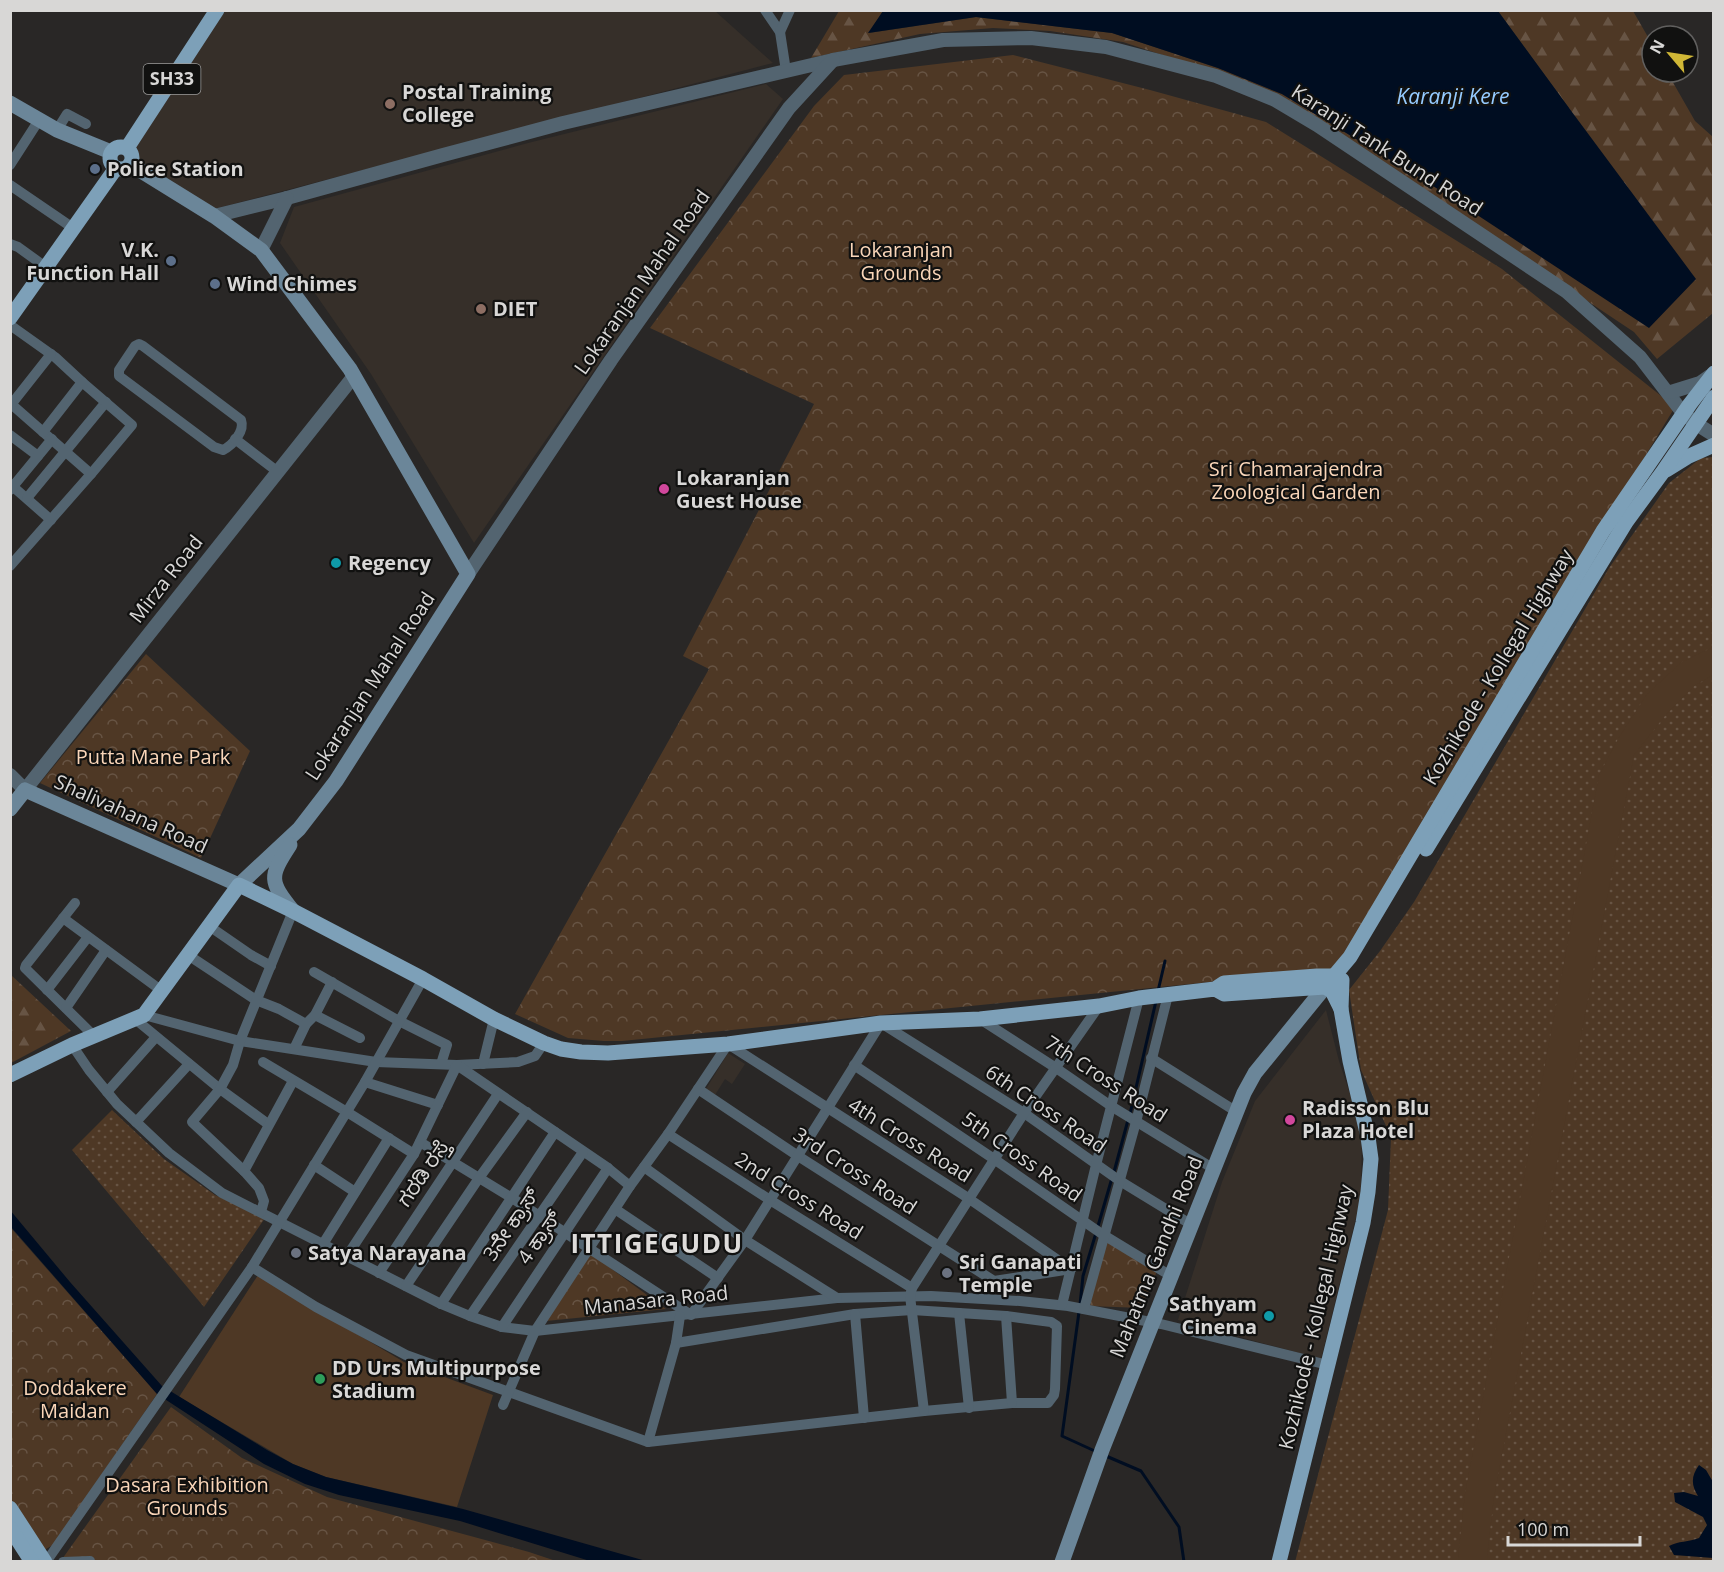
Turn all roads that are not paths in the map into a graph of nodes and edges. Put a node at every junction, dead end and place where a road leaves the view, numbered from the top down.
1 (217, 10) edge
2 (765, 10) edge
3 (790, 10) edge
4 (780, 32) junction
5 (833, 60) junction
6 (786, 71) junction
7 (10, 103) edge
8 (39, 120) junction
9 (86, 124) dead end
10 (57, 130) junction
11 (128, 148) junction
12 (111, 152) junction
13 (14, 153) edge
14 (10, 165) edge
15 (123, 166) junction
16 (10, 185) edge
17 (286, 198) junction
18 (214, 216) junction
19 (73, 228) junction
20 (10, 243) edge
21 (261, 250) junction
22 (47, 268) junction
23 (10, 318) edge
24 (10, 324) edge
25 (51, 354) junction
26 (1713, 374) edge
27 (354, 376) junction
28 (82, 382) junction
29 (1669, 391) junction
30 (1713, 397) edge
31 (106, 402) junction
32 (11, 404) edge
33 (1697, 414) edge
34 (10, 435) edge
35 (1713, 435) edge
36 (48, 436) junction
37 (235, 439) junction
38 (1713, 445) edge
39 (65, 451) junction
40 (38, 456) junction
41 (278, 472) junction
42 (1662, 473) junction
43 (91, 474) junction
44 (12, 487) edge
45 (27, 498) junction
46 (51, 520) junction
47 (10, 566) edge
48 (468, 574) junction
49 (10, 775) edge
50 (25, 790) junction
51 (10, 809) edge
52 (299, 830) junction
53 (238, 885) junction
54 (75, 903) dead end
55 (293, 911) junction
56 (63, 918) junction
57 (209, 926) junction
58 (88, 937) junction
59 (106, 950) junction
60 (188, 955) junction
61 (271, 966) junction
62 (314, 972) dead end
63 (423, 979) junction
64 (332, 982) junction
65 (1334, 984) junction
66 (47, 990) junction
67 (162, 991) junction
68 (1165, 995) junction
69 (1141, 998) junction
70 (256, 1000) junction
71 (1099, 1006) junction
72 (66, 1008) junction
73 (315, 1015) junction
74 (140, 1017) junction
75 (494, 1019) junction
76 (980, 1019) junction
77 (399, 1021) junction
78 (881, 1023) junction
79 (306, 1024) junction
80 (94, 1036) junction
81 (156, 1037) junction
82 (360, 1038) dead end
83 (240, 1041) junction
84 (544, 1043) junction
85 (728, 1044) junction
86 (72, 1045) junction
87 (294, 1049) junction
88 (1151, 1058) junction
89 (263, 1062) dead end
90 (376, 1062) junction
91 (189, 1064) junction
92 (441, 1064) junction
93 (483, 1064) junction
94 (457, 1065) junction
95 (854, 1065) junction
96 (1056, 1068) junction
97 (10, 1075) edge
98 (293, 1081) junction
99 (364, 1082) junction
100 (220, 1089) junction
101 (698, 1089) junction
102 (107, 1092) junction
103 (498, 1094) junction
104 (438, 1105) junction
105 (1111, 1106) junction
106 (827, 1108) junction
107 (347, 1112) junction
108 (527, 1112) junction
109 (1237, 1112) junction
110 (1024, 1113) junction
111 (1134, 1120) junction
112 (136, 1122) junction
113 (268, 1124) junction
114 (555, 1132) junction
115 (668, 1134) junction
116 (389, 1138) junction
117 (420, 1142) junction
118 (583, 1152) junction
119 (414, 1154) junction
120 (798, 1156) junction
121 (994, 1159) junction
122 (453, 1161) junction
123 (314, 1165) junction
124 (644, 1167) junction
125 (608, 1168) junction
126 (1100, 1168) junction
127 (1214, 1169) junction
128 (244, 1171) junction
129 (479, 1178) junction
130 (1118, 1179) junction
131 (630, 1186) junction
132 (355, 1192) junction
133 (512, 1198) junction
134 (969, 1199) junction
135 (770, 1200) junction
136 (615, 1209) junction
137 (261, 1212) junction
138 (538, 1215) junction
139 (280, 1221) junction
140 (1087, 1224) junction
141 (1192, 1225) junction
142 (564, 1233) junction
143 (1103, 1235) junction
144 (745, 1240) junction
145 (323, 1244) junction
146 (939, 1247) junction
147 (588, 1248) junction
148 (347, 1256) junction
149 (252, 1267) junction
150 (1071, 1269) junction
151 (379, 1273) junction
152 (1171, 1276) junction
153 (718, 1278) junction
154 (406, 1286) junction
155 (911, 1292) junction
156 (837, 1298) junction
157 (441, 1304) junction
158 (1065, 1305) junction
159 (1084, 1309) junction
160 (912, 1310) junction
161 (958, 1313) junction
162 (855, 1314) junction
163 (685, 1315) junction
164 (470, 1316) junction
165 (1006, 1316) junction
166 (1157, 1323) junction
167 (502, 1327) junction
168 (534, 1331) junction
169 (676, 1343) junction
170 (1328, 1365) junction
171 (508, 1392) junction
172 (1012, 1403) junction
173 (503, 1405) dead end
174 (969, 1408) junction
175 (924, 1412) junction
176 (864, 1418) junction
177 (648, 1442) junction
178 (1103, 1459) junction
179 (10, 1508) edge
180 (10, 1528) edge
181 (90, 1561) edge
182 (32, 1562) edge
183 (45, 1562) edge
184 (63, 1562) edge
185 (1062, 1562) edge
186 (1070, 1562) edge
187 (1279, 1562) edge

1 - 11 main road, SH33
2 - 4 street
3 - 4 street
4 - 6 street
5 - 6 street, Karanji Tank Bund Road
5 - 29 street, Karanji Tank Bund Road
5 - 48 street, Lokaranjan Mahal Road
6 - 17 street, Karanji Tank Bund Road
7 - 8 main road
8 - 10 main road
8 - 13 street
9 - 10 street
10 - 12 main road
11 - 12 main road
11 - 15 main road
12 - 15 main road
13 - 14 street
15 - 18 main road
15 - 19 main road
16 - 19 street
17 - 18 street, Karanji Tank Bund Road
17 - 21 street
18 - 21 main road
19 - 22 main road
20 - 22 street
21 - 27 main road
22 - 23 main road
24 - 25 street
25 - 28 street
25 - 32 street
26 - 29 street
26 - 33 main road, Kozhikode - Kollegal Highway
27 - 41 street, Mirza Road
27 - 48 main road
28 - 31 street
28 - 36 street
29 - 33 street, Karanji Tank Bund Road
30 - 33 main road, Kozhikode - Kollegal Highway
31 - 39 street
31 - 43 street
32 - 36 street
33 - 35 street
33 - 42 main road, Kozhikode - Kollegal Highway
33 - 65 main road, Kozhikode - Kollegal Highway
34 - 40 street
36 - 39 street
36 - 40 street
37 - 37 street
37 - 41 street
38 - 42 main road
39 - 43 street
39 - 45 street
40 - 44 street
41 - 50 street, Mirza Road
42 - 65 main road, Kozhikode - Kollegal Highway
43 - 46 street
44 - 45 street
45 - 46 street
46 - 47 street
48 - 52 main road, Lokaranjan Mahal Road
49 - 50 street, Shalivahana Road
50 - 51 main road, Mirza Road
50 - 53 main road, Shalivahana Road
52 - 53 main road, Lokaranjan Mahal Road
52 - 55 main road
53 - 55 main road
53 - 57 main road, Lokaranjan Mahal Road
54 - 56 street
55 - 61 street
55 - 63 main road
56 - 58 street
56 - 66 street
57 - 60 main road, Lokaranjan Mahal Road
57 - 61 street
58 - 59 street
58 - 66 street
59 - 67 street
59 - 72 street
60 - 67 main road, Lokaranjan Mahal Road
60 - 70 street
61 - 70 street
62 - 64 street
63 - 75 main road
63 - 77 street
64 - 73 street
64 - 77 street
65 - 68 main road
65 - 109 main road, Mahatma Gandhi Road
65 - 166 main road, Mahatma Gandhi Road
65 - 170 main road, Kozhikode - Kollegal Highway
66 - 72 street
67 - 74 main road, Lokaranjan Mahal Road
68 - 69 main road
68 - 88 street
69 - 71 main road
69 - 105 street
70 - 79 street
70 - 83 street
71 - 76 main road
71 - 96 street
72 - 80 street
73 - 79 street
73 - 82 street
74 - 80 main road
74 - 81 street
74 - 83 street
75 - 84 main road
75 - 93 street
76 - 78 main road
76 - 96 street, 7th Cross Road
77 - 90 street
77 - 92 street
78 - 85 main road
78 - 95 street
78 - 110 street, 6th Cross Road
79 - 87 street
80 - 86 main road
81 - 91 street
81 - 102 street
83 - 87 street
83 - 100 street
84 - 85 main road
84 - 93 street
85 - 101 street
85 - 106 street, 4th Cross Road
86 - 97 main road
86 - 102 street, Manasara Road
87 - 90 street
88 - 109 street
88 - 111 street
89 - 98 street
90 - 92 street
90 - 99 street
91 - 100 street
91 - 112 street
92 - 94 street
93 - 94 street
94 - 103 street
94 - 104 street
95 - 106 street
95 - 121 street, 5th Cross Road
96 - 105 street, 7th Cross Road
96 - 110 street
98 - 107 street
98 - 113 street
99 - 104 street
99 - 107 street
100 - 113 street
100 - 128 street
101 - 115 street
101 - 120 street, 3rd Cross Road
102 - 112 street, Manasara Road
103 - 108 street
103 - 122 street, ಗರಡಿ ರಸ್ತೆ
104 - 117 street
105 - 111 street, 7th Cross Road
105 - 126 street
106 - 120 street
106 - 134 street, 4th Cross Road
107 - 116 street
107 - 123 street
108 - 114 street
108 - 129 street
109 - 127 main road, Mahatma Gandhi Road
110 - 121 street
110 - 126 street, 6th Cross Road
111 - 127 street, 7th Cross Road
111 - 130 street
112 - 137 street, Manasara Road
113 - 128 street
114 - 118 street
114 - 133 street
115 - 124 street
115 - 135 street, 2nd Cross Road
116 - 119 street
116 - 132 street
117 - 119 street
117 - 122 street
118 - 125 street
118 - 138 street, 3ನೆೇ ಕ್ರಾಸ್
119 - 148 street
120 - 135 street
120 - 146 street, 3rd Cross Road
121 - 134 street
121 - 140 street, 5th Cross Road
122 - 129 street
122 - 151 street, ಗರಡಿ ರಸ್ತೆ
123 - 132 street
123 - 139 street
124 - 131 street
124 - 144 street
125 - 131 street
125 - 142 street, 4 ಕ್ರಾಸ್
126 - 130 street, 6th Cross Road
126 - 140 street
127 - 141 main road, Mahatma Gandhi Road
128 - 137 street
129 - 133 street
129 - 154 street
130 - 141 street, 6th Cross Road
130 - 143 street
131 - 136 street
132 - 145 street
133 - 138 street
133 - 157 street
134 - 146 street
134 - 150 street, 4th Cross Road
135 - 144 street
135 - 155 street, 2nd Cross Road
136 - 147 street
136 - 153 street
137 - 139 street, Manasara Road
138 - 142 street
138 - 164 street, 3ನೆೇ ಕ್ರಾಸ್
139 - 145 street, Manasara Road
139 - 149 street
140 - 143 street, 5th Cross Road
140 - 150 street
141 - 152 main road, Mahatma Gandhi Road
142 - 147 street
142 - 167 street, 4 ಕ್ರಾಸ್
143 - 152 street, 5th Cross Road
143 - 159 street
144 - 153 street
144 - 156 street
145 - 148 street, Manasara Road
146 - 150 street, 3rd Cross Road
146 - 155 street
147 - 163 street
147 - 168 street
148 - 151 street, Manasara Road
149 - 171 street
149 - 183 street
150 - 158 street
151 - 154 street, Manasara Road
152 - 166 main road, Mahatma Gandhi Road
153 - 163 street
154 - 157 street, Manasara Road
155 - 156 street, Manasara Road
155 - 158 street, Manasara Road
155 - 160 street
156 - 163 street, Manasara Road
157 - 164 street, Manasara Road
158 - 159 street, Manasara Road
159 - 166 street, Manasara Road
160 - 161 street
160 - 162 street
160 - 175 street
161 - 165 street
161 - 174 street
162 - 169 street
162 - 176 street
163 - 168 street, Manasara Road
163 - 169 street
164 - 167 street, Manasara Road
165 - 172 street
165 - 172 street
166 - 170 street, Manasara Road
166 - 178 main road, Mahatma Gandhi Road
167 - 168 street, Manasara Road
168 - 171 street
169 - 177 street
170 - 187 main road, Kozhikode - Kollegal Highway
171 - 173 street
171 - 177 street
172 - 174 street
174 - 175 street
175 - 176 street
176 - 177 street
178 - 185 main road, Mahatma Gandhi Road
178 - 186 main road, Mahatma Gandhi Road
179 - 183 main road
180 - 182 main road
181 - 184 street

